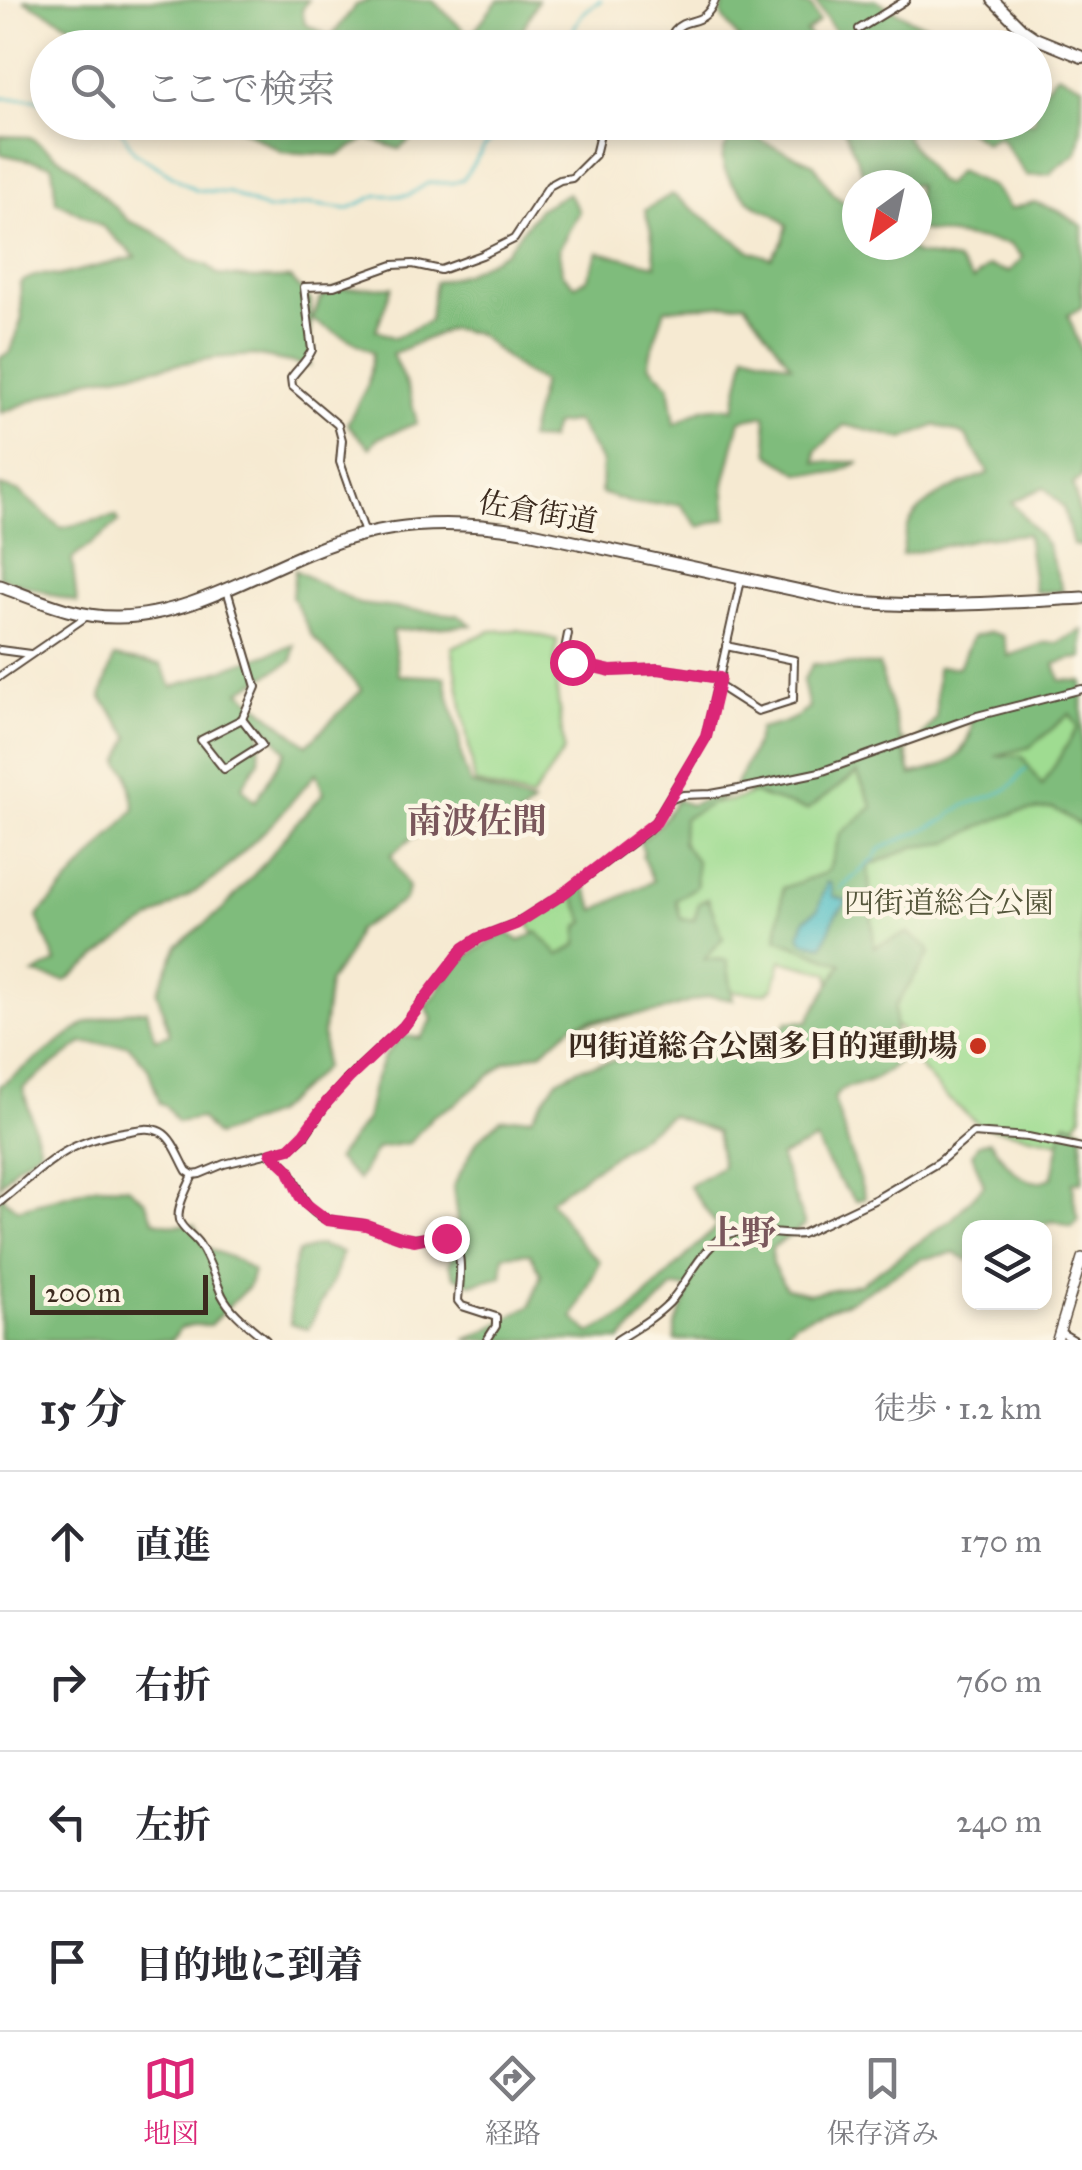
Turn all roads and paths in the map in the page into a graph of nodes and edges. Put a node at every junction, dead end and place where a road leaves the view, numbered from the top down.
1 (716, 0) edge
2 (906, 0) edge
3 (993, 0) edge
4 (860, 29) dead end
5 (675, 30) edge
6 (1023, 30) edge
7 (1052, 45) edge
8 (1082, 58) edge
9 (599, 140) edge
10 (365, 533) junction
11 (741, 579) junction
12 (0, 586) edge
13 (227, 589) junction
14 (1082, 598) edge
15 (88, 616) junction
16 (568, 634) dead end
17 (726, 646) junction
18 (0, 650) edge
19 (31, 654) junction
20 (0, 676) edge
21 (719, 682) junction
22 (1082, 689) edge
23 (242, 719) junction
24 (671, 797) junction
25 (1082, 1148) edge
26 (271, 1153) junction
27 (193, 1175) junction
28 (0, 1202) edge
29 (1082, 1258) edge
30 (1058, 1336) edge
31 (266, 1340) edge
32 (487, 1340) edge
33 (617, 1340) edge
34 (1074, 1340) edge

1 - 5 street
2 - 4 street
3 - 6 main road
7 - 8 main road
9 - 10 street
10 - 11 highway, 佐倉街道
10 - 13 highway, 佐倉街道
11 - 14 highway, 佐倉街道
11 - 17 street
12 - 15 highway, 佐倉街道
13 - 15 highway, 佐倉街道
13 - 23 street
15 - 19 street
16 - 21 street
17 - 21 street
17 - 21 street
18 - 19 street
19 - 20 street
21 - 24 street
22 - 24 street
23 - 23 street
24 - 26 street
25 - 33 street
26 - 27 street
26 - 32 street
27 - 28 street
27 - 31 street
29 - 30 street
30 - 34 street

